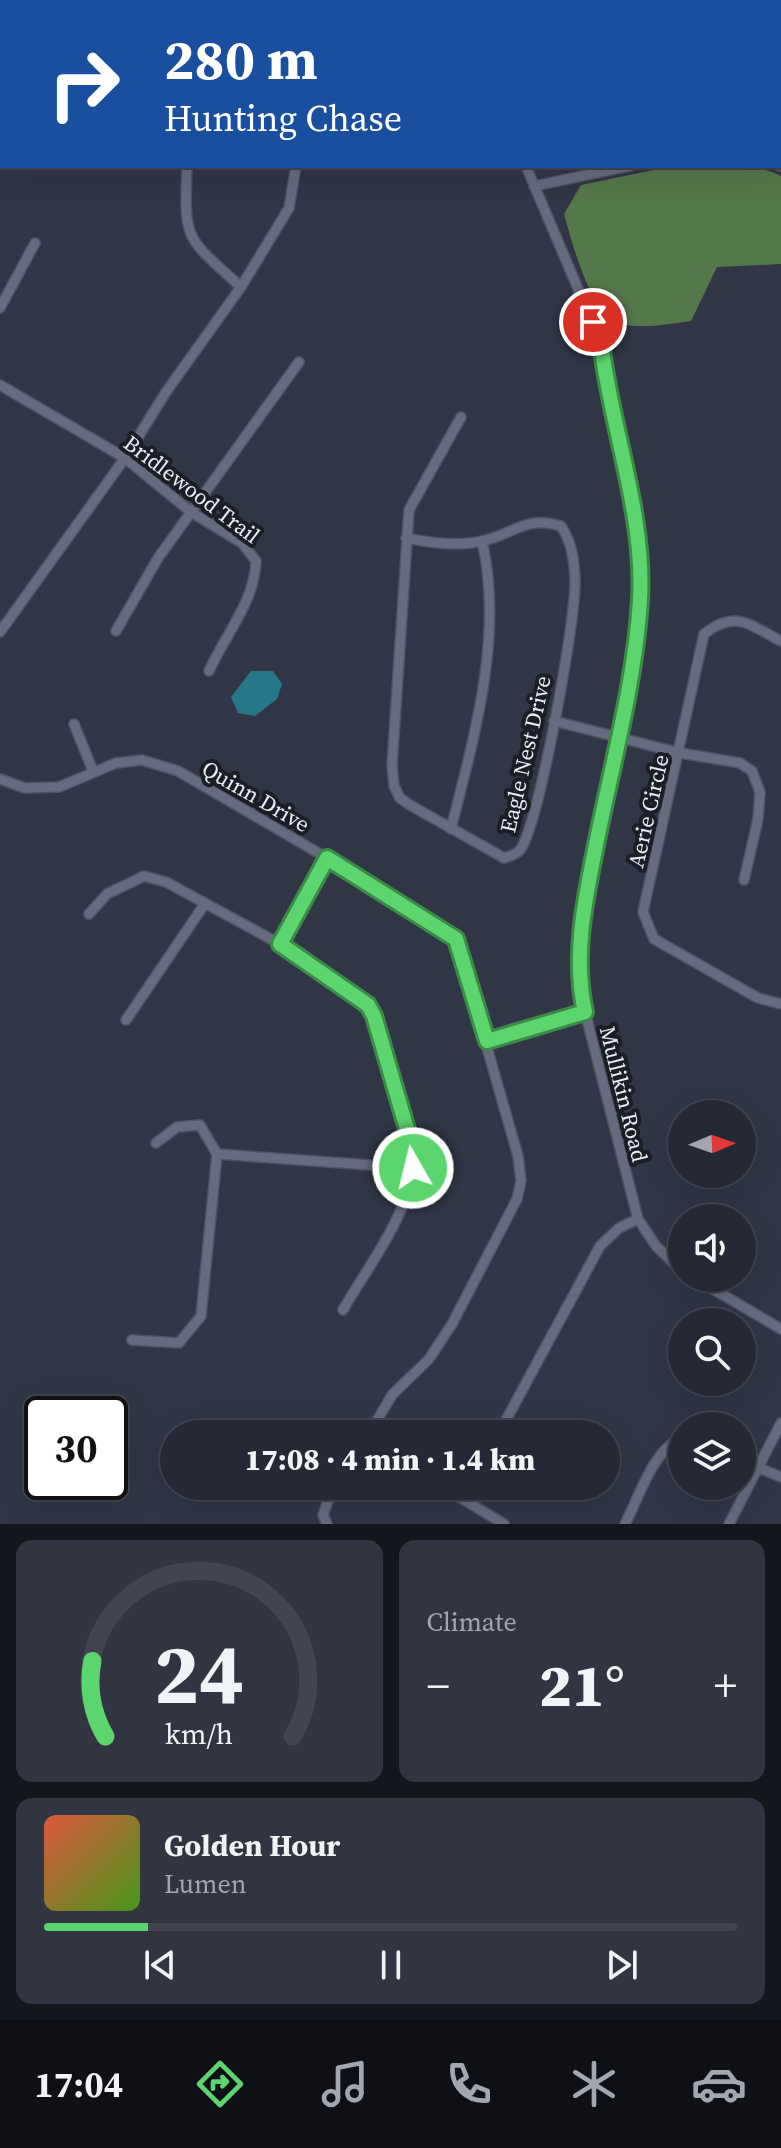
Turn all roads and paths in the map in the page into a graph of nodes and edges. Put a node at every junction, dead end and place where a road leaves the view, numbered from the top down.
1 (187, 168) edge
2 (296, 168) edge
3 (527, 168) edge
4 (620, 168) edge
5 (534, 186) junction
6 (35, 243) dead end
7 (241, 287) junction
8 (0, 308) edge
9 (299, 362) dead end
10 (0, 385) edge
11 (461, 417) dead end
12 (125, 458) junction
13 (191, 512) junction
14 (406, 538) junction
15 (482, 541) junction
16 (116, 631) dead end
17 (0, 632) edge
18 (781, 641) edge
19 (209, 671) dead end
20 (554, 721) junction
21 (74, 724) dead end
22 (617, 738) junction
23 (680, 753) junction
24 (93, 771) junction
25 (0, 779) edge
26 (451, 829) junction
27 (327, 858) junction
28 (744, 880) dead end
29 (204, 905) junction
30 (89, 914) dead end
31 (280, 944) junction
32 (781, 1004) edge
33 (585, 1012) junction
34 (126, 1020) dead end
35 (487, 1041) junction
36 (156, 1143) dead end
37 (217, 1154) junction
38 (413, 1168) junction
39 (638, 1219) junction
40 (668, 1258) edge
41 (718, 1292) edge
42 (343, 1310) dead end
43 (781, 1329) edge
44 (132, 1340) dead end
45 (377, 1420) edge
46 (506, 1420) edge
47 (781, 1423) edge
48 (668, 1449) edge
49 (757, 1469) junction
50 (781, 1477) edge
51 (328, 1500) edge
52 (464, 1500) edge
53 (327, 1524) edge
54 (504, 1524) edge
55 (625, 1524) edge
56 (729, 1524) edge

1 - 7 street
2 - 7 street
3 - 5 street, Mullikin Road
4 - 5 street
5 - 22 street, Mullikin Road
6 - 8 street
7 - 12 street
9 - 13 street
10 - 12 street, Bridlewood Trail
11 - 14 street, Eagle Nest Drive
12 - 13 street, Bridlewood Trail
12 - 17 street
13 - 16 street
13 - 19 street, Bridlewood Trail
14 - 15 street, Eagle Nest Drive
14 - 26 street, Eagle Nest Drive
15 - 20 street, Eagle Nest Drive
15 - 26 street
18 - 23 street, Aerie Circle
20 - 22 street
20 - 26 street, Eagle Nest Drive
21 - 24 street
22 - 23 street
22 - 33 street, Mullikin Road
23 - 28 street
23 - 32 street, Aerie Circle
24 - 25 street, Quinn Drive
24 - 27 street, Quinn Drive
27 - 31 street
27 - 35 street, Quinn Drive
29 - 30 street
29 - 31 street
29 - 34 street
31 - 38 street
33 - 35 street
33 - 39 street, Mullikin Road
35 - 45 street, Quinn Drive
36 - 37 street
37 - 38 street
37 - 44 street
38 - 42 street
39 - 40 street, Mullikin Road
39 - 46 street
41 - 43 street
47 - 49 street
48 - 55 street
49 - 50 street
49 - 56 street
51 - 53 street
52 - 54 street

